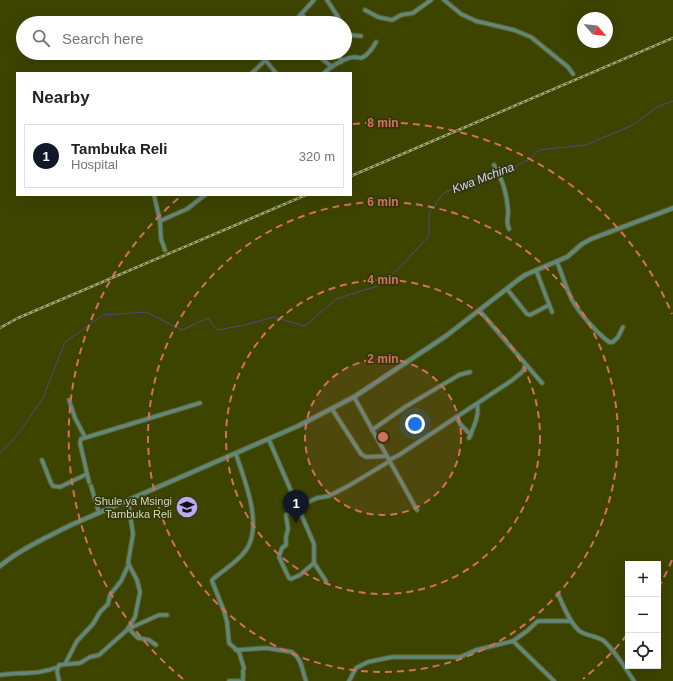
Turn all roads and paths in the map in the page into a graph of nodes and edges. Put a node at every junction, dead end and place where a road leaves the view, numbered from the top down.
1 (314, 0) edge
2 (327, 0) edge
3 (431, 0) edge
4 (444, 0) edge
5 (365, 10) dead end
6 (301, 14) edge
7 (337, 16) edge
8 (352, 35) edge
9 (361, 36) dead end
10 (376, 42) dead end
11 (352, 58) edge
12 (323, 60) edge
13 (347, 60) edge
14 (266, 61) joint
15 (341, 62) joint
16 (332, 67) junction
17 (253, 72) edge
18 (275, 72) edge
19 (325, 72) edge
20 (573, 74) dead end
21 (494, 164) dead end
22 (154, 196) edge
23 (204, 196) edge
24 (673, 208) edge
25 (160, 221) junction
26 (509, 229) dead end
27 (165, 250) dead end
28 (557, 262) junction
29 (536, 270) junction
30 (507, 289) junction
31 (549, 305) junction
32 (479, 310) junction
33 (552, 312) dead end
34 (623, 328) dead end
35 (527, 366) junction
36 (470, 372) dead end
37 (542, 383) dead end
38 (354, 397) junction
39 (70, 400) dead end
40 (200, 403) dead end
41 (477, 404) junction
42 (332, 409) junction
43 (456, 417) junction
44 (372, 430) junction
45 (85, 437) junction
46 (268, 440) junction
47 (236, 454) junction
48 (387, 456) junction
49 (42, 460) dead end
50 (390, 460) junction
51 (87, 474) junction
52 (128, 500) junction
53 (297, 506) junction
54 (417, 510) dead end
55 (99, 513) junction
56 (314, 563) junction
57 (129, 564) junction
58 (0, 566) edge
59 (326, 581) dead end
60 (558, 594) dead end
61 (167, 614) dead end
62 (572, 621) junction
63 (128, 629) junction
64 (514, 641) junction
65 (156, 645) dead end
66 (236, 650) junction
67 (65, 664) junction
68 (58, 667) junction
69 (0, 675) edge
70 (59, 681) edge
71 (229, 681) edge
72 (241, 681) edge
73 (306, 681) edge
74 (349, 681) edge
75 (554, 681) edge
76 (634, 681) edge

1 - 6 street
2 - 7 street
3 - 5 street
4 - 20 street
8 - 9 street
10 - 11 street
12 - 16 street
13 - 15 street
14 - 17 street
14 - 18 street
15 - 16 street
16 - 19 street
21 - 26 street
22 - 25 street
23 - 25 street
24 - 28 street
25 - 27 street
28 - 29 street
28 - 34 street
29 - 30 street
29 - 31 street
30 - 31 street
30 - 32 street
31 - 33 street
32 - 35 street
32 - 38 street
35 - 37 street
35 - 41 street
36 - 44 street
38 - 42 street
38 - 44 street
39 - 45 street
40 - 45 street
41 - 43 street
41 - 43 street
42 - 46 street
42 - 48 street
43 - 50 street
44 - 48 street
45 - 51 street
46 - 47 street
46 - 53 street
47 - 52 street
47 - 66 street
48 - 50 street
49 - 51 street
50 - 53 street
50 - 54 street
51 - 55 street
52 - 55 street
52 - 57 street
53 - 56 street
53 - 56 street
55 - 58 street
56 - 59 street
57 - 63 street
57 - 67 street
60 - 62 street
61 - 63 street
62 - 64 street
62 - 76 street
63 - 65 street
63 - 67 street
64 - 74 street
64 - 75 street
66 - 72 street
66 - 73 street
67 - 68 street
68 - 69 street
68 - 70 street
71 - 72 street

